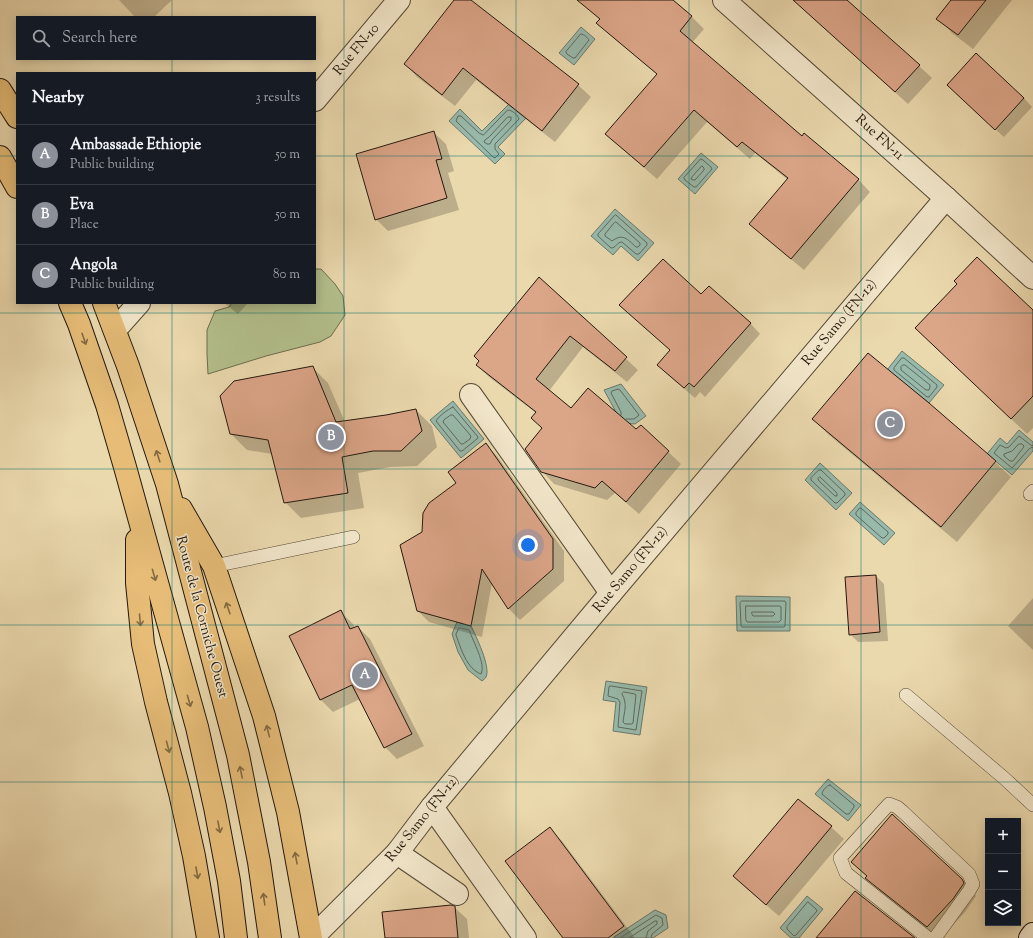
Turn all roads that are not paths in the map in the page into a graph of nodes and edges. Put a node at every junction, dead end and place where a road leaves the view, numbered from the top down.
1 (399, 0) edge
2 (724, 0) edge
3 (0, 90) edge
4 (316, 99) edge
5 (16, 115) edge
6 (0, 157) edge
7 (16, 185) edge
8 (946, 198) junction
9 (1033, 278) edge
10 (70, 304) edge
11 (104, 304) edge
12 (138, 304) edge
13 (115, 330) junction
14 (471, 396) dead end
15 (167, 484) junction
16 (136, 511) junction
17 (353, 537) dead end
18 (214, 566) junction
19 (611, 593) junction
20 (906, 695) dead end
21 (1033, 805) edge
22 (432, 808) junction
23 (397, 853) junction
24 (457, 894) dead end
25 (1033, 934) edge
26 (208, 938) edge
27 (236, 938) edge
28 (270, 938) edge
29 (311, 938) edge
30 (525, 938) edge
31 (928, 938) edge
32 (935, 938) edge
33 (1030, 938) edge

1 - 4 street, Rue FN-10
2 - 8 street, Rue FN-11
3 - 5 highway
6 - 7 highway
8 - 9 street, Rue FN-11
8 - 19 street, Rue Samo (FN-12)
10 -> 16 highway
11 - 13 highway, Route de la Corniche Ouest
12 - 13 street
15 -> 13 highway, Route de la Corniche Ouest
14 - 19 street
15 - 18 highway
28 -> 15 highway, Route de la Corniche Ouest
16 -> 26 highway
16 -> 27 highway
17 - 18 lane
29 -> 18 highway
19 - 22 street, Rue Samo (FN-12)
20 - 21 lane
22 - 23 street, Rue Samo (FN-12)
22 - 30 street
23 - 24 street
23 - 29 street, Rue Samo (FN-12)
25 - 33 street
31 - 32 lane

